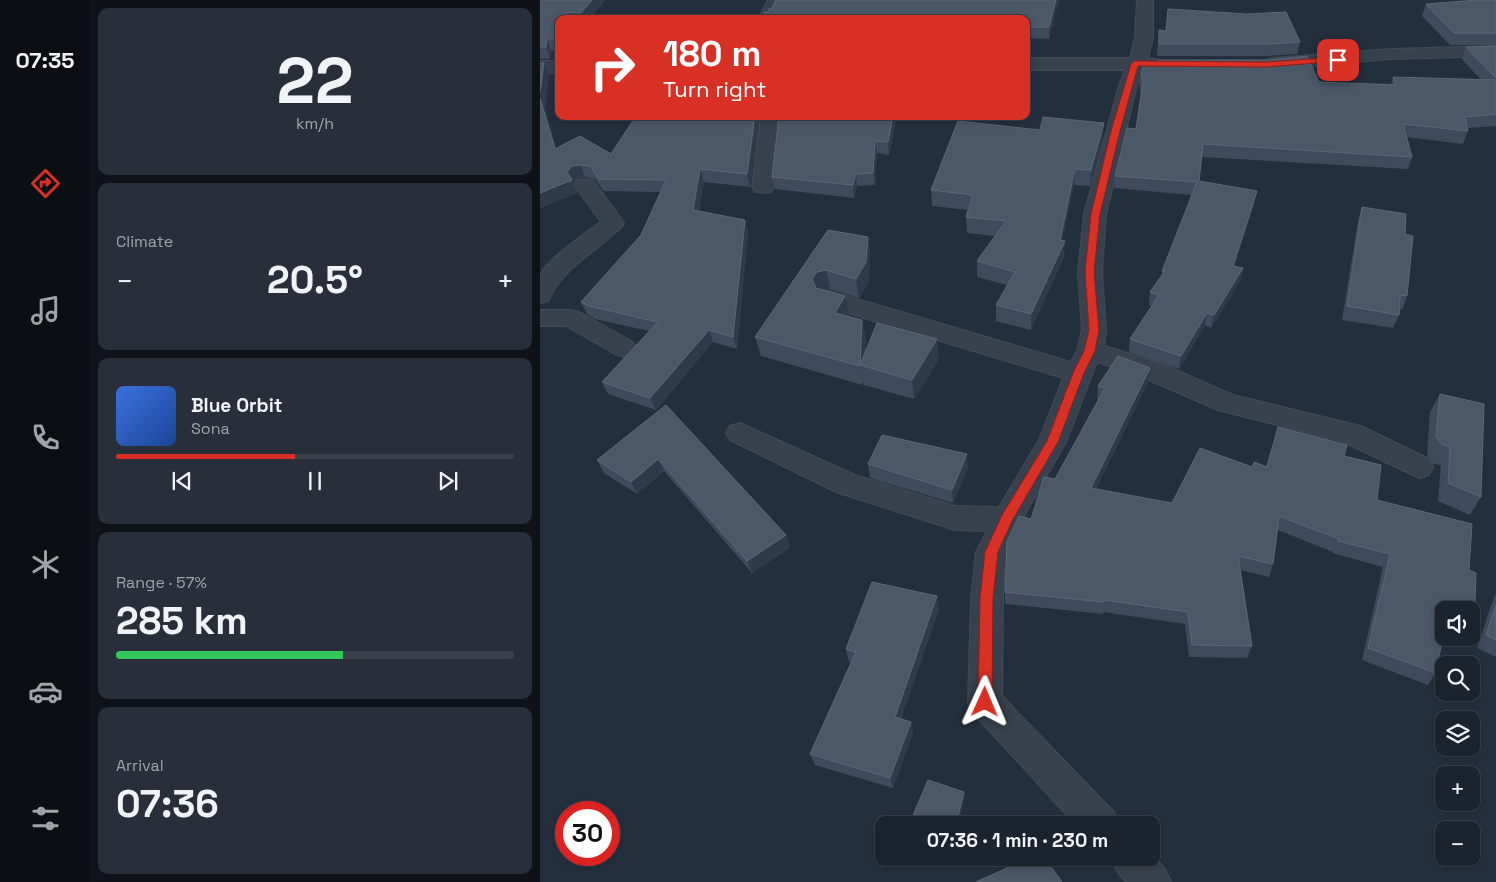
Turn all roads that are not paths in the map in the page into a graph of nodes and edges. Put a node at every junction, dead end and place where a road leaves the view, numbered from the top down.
1 (775, 0) edge
2 (1145, 0) edge
3 (767, 15) edge
4 (1496, 51) edge
5 (1030, 64) edge
6 (1135, 64) junction
7 (1171, 64) edge
8 (1256, 64) edge
9 (540, 67) edge
10 (555, 67) edge
11 (770, 120) edge
12 (585, 185) dead end
13 (763, 187) dead end
14 (540, 295) edge
15 (830, 299) edge
16 (540, 318) edge
17 (624, 348) dead end
18 (1084, 362) junction
19 (740, 433) dead end
20 (1419, 467) dead end
21 (1006, 519) junction
22 (1093, 816) edge
23 (1137, 866) edge
24 (1152, 882) edge

1 - 3 lane
2 - 6 street
4 - 8 street
5 - 6 street
6 - 7 street
6 - 18 street
9 - 10 street
11 - 13 street
12 - 14 street
15 - 18 street
16 - 17 street
18 - 20 street
18 - 21 street
19 - 21 street
21 - 22 street
23 - 24 street

